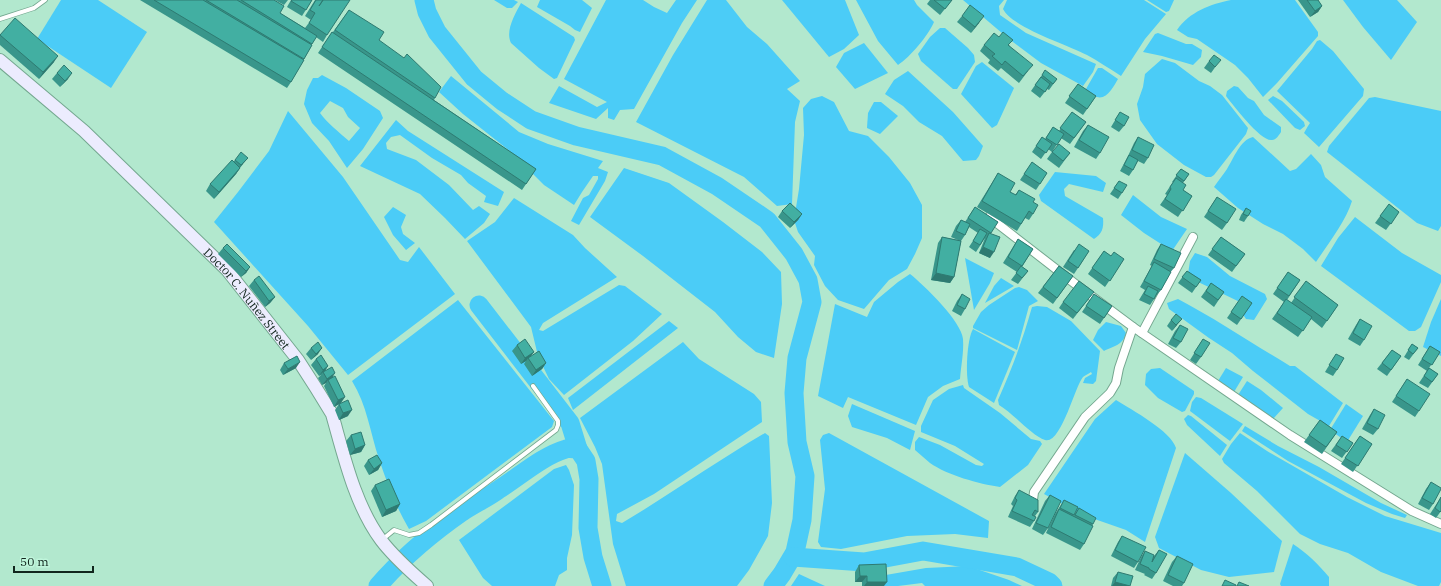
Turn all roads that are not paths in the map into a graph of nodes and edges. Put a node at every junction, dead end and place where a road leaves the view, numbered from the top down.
1 (45, 0) edge
2 (0, 20) edge
3 (0, 60) edge
4 (987, 215) edge
5 (1192, 237) dead end
6 (1133, 326) junction
7 (1142, 333) junction
8 (533, 386) dead end
9 (1033, 500) edge
10 (1441, 524) edge
11 (385, 544) junction
12 (427, 586) edge

1 - 2 lane
3 - 11 main road, Doctor C. Nuñez Street
4 - 6 street
5 - 7 street
6 - 7 street
6 - 9 street
7 - 10 street
8 - 11 lane
11 - 12 main road, Doctor C. Nuñez Street

